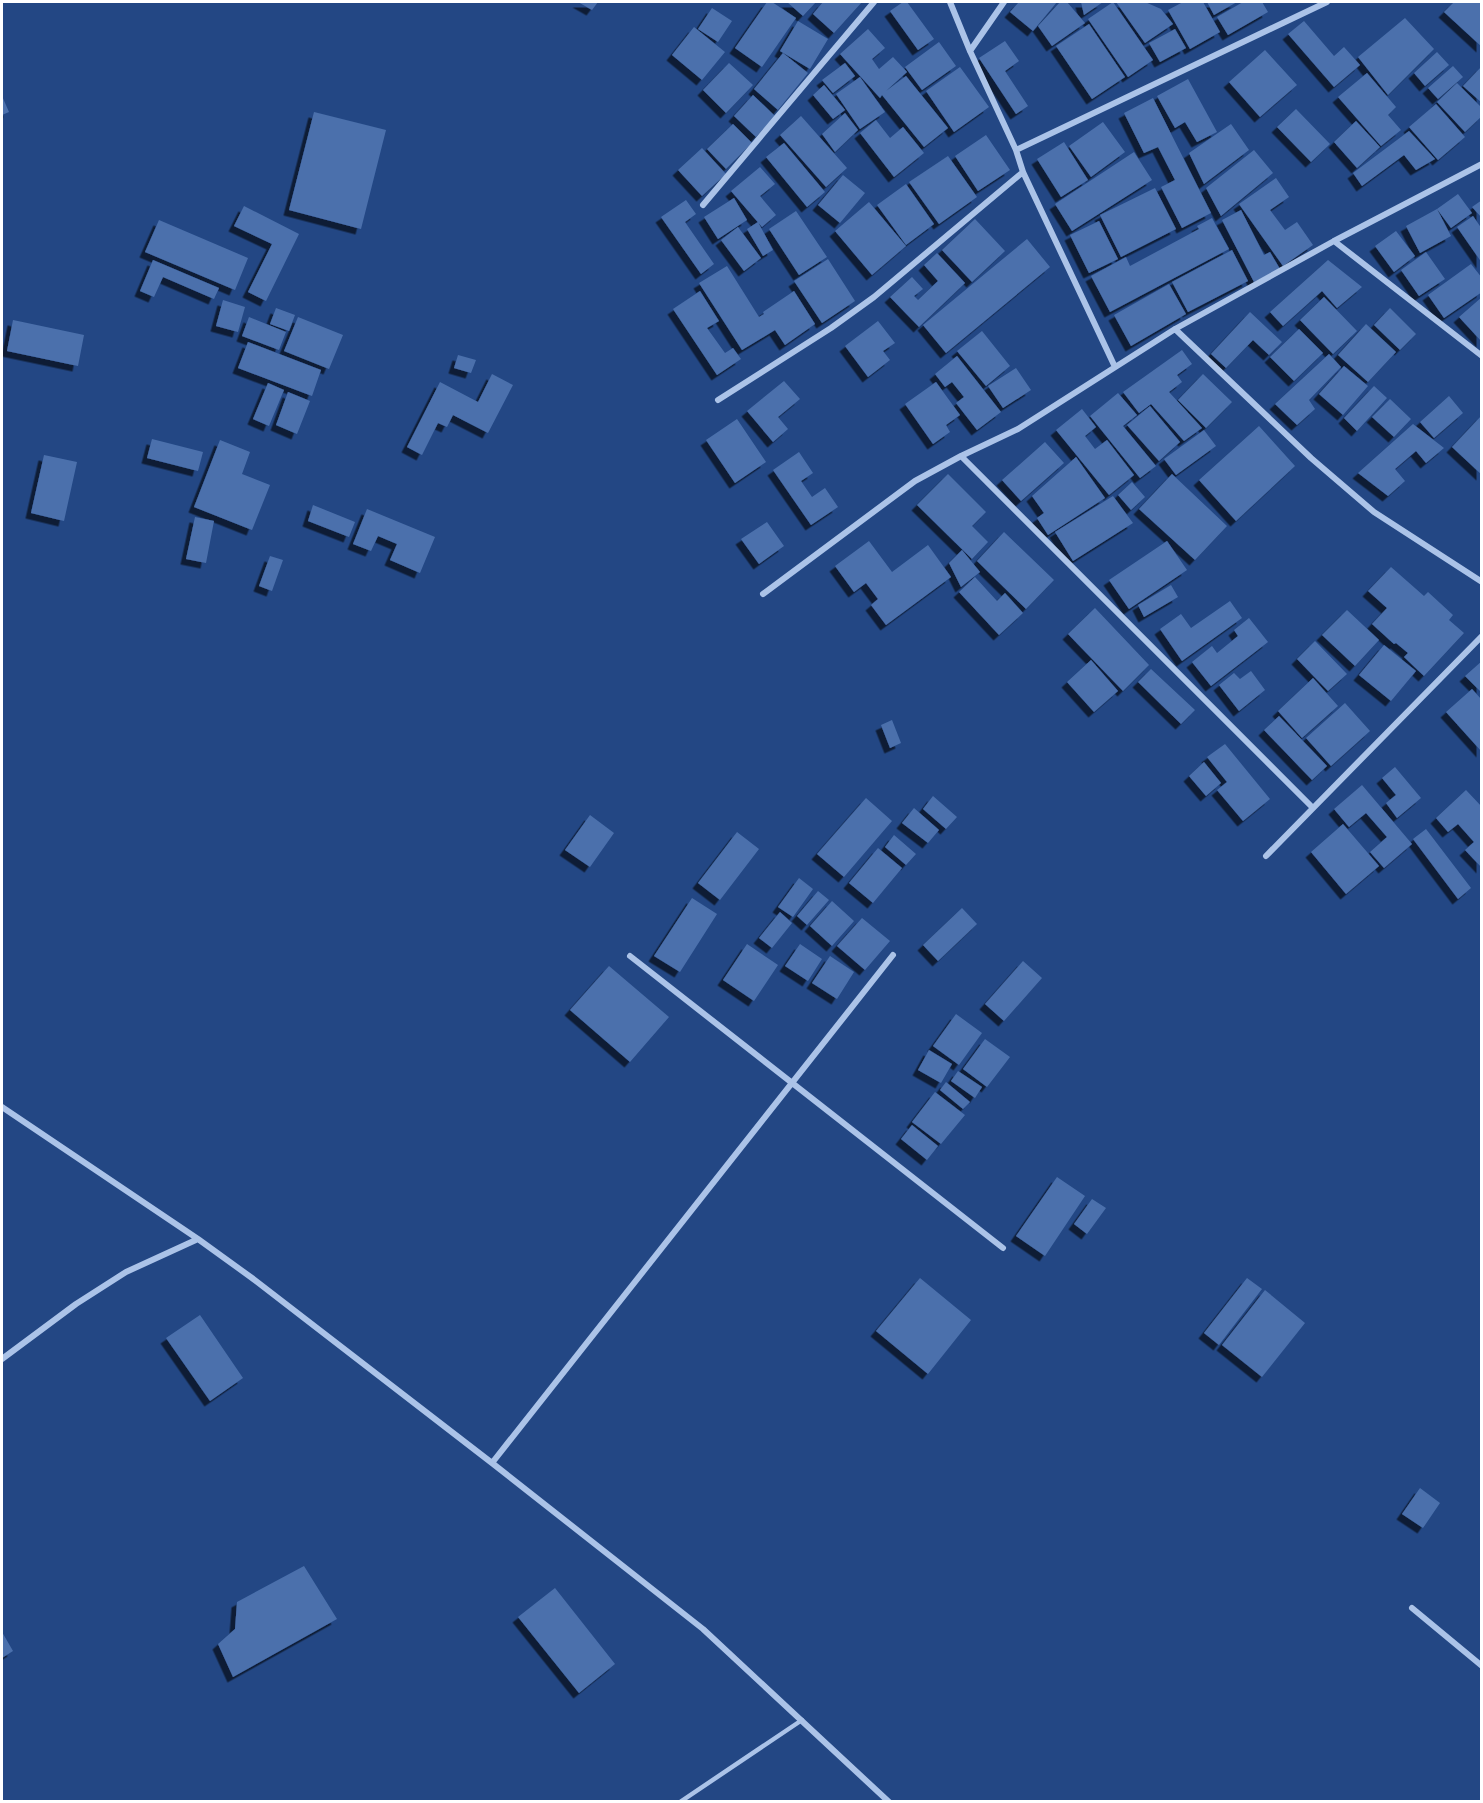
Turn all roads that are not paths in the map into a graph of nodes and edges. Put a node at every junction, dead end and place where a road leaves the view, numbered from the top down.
1 (874, 2) edge
2 (950, 2) edge
3 (1004, 2) edge
4 (1327, 2) edge
5 (970, 51) junction
6 (1016, 150) junction
7 (1482, 164) edge
8 (1023, 172) junction
9 (703, 205) dead end
10 (1334, 241) junction
11 (1175, 329) junction
12 (1482, 356) edge
13 (1115, 367) junction
14 (718, 400) dead end
15 (961, 456) junction
16 (1482, 582) edge
17 (764, 594) dead end
18 (1482, 636) edge
19 (1313, 808) junction
20 (1266, 856) dead end
21 (893, 955) dead end
22 (630, 956) dead end
23 (793, 1083) junction
24 (2, 1107) edge
25 (198, 1239) junction
26 (1003, 1248) dead end
27 (2, 1359) edge
28 (492, 1463) junction
29 (1412, 1608) dead end
30 (1482, 1666) edge
31 (802, 1720) junction
32 (680, 1802) edge
33 (889, 1802) edge

1 - 9 street
2 - 5 street
3 - 5 street
4 - 6 street
5 - 6 street
6 - 8 street
7 - 10 street
8 - 13 street
8 - 14 street
10 - 11 street
10 - 12 street
11 - 13 street
11 - 16 street
13 - 15 street
15 - 17 street
15 - 19 street
18 - 19 street
19 - 20 street
21 - 23 street
22 - 23 street
23 - 26 street
23 - 28 street
24 - 25 street
25 - 27 street
25 - 28 street
28 - 31 street
29 - 30 street
31 - 32 lane
31 - 33 street

